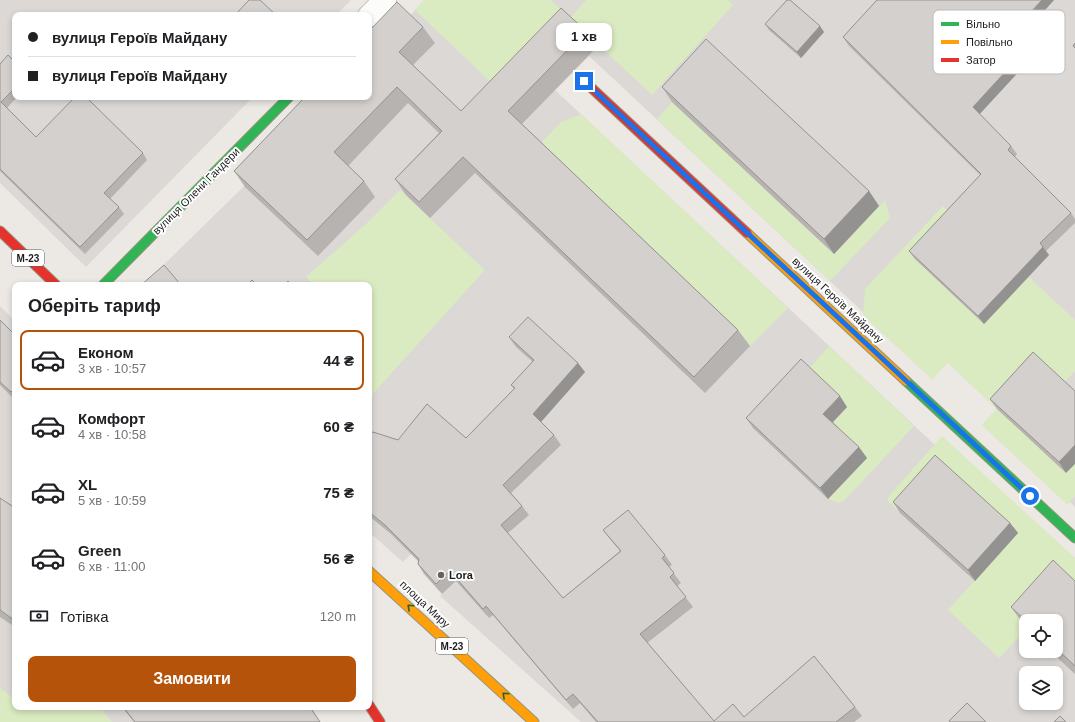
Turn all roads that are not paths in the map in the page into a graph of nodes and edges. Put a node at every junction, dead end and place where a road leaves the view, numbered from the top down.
1 (385, 0) edge
2 (372, 13) edge
3 (584, 81) dead end
4 (286, 100) edge
5 (0, 231) edge
6 (53, 282) edge
7 (106, 282) edge
8 (1075, 538) edge
9 (372, 573) edge
10 (372, 587) edge
11 (392, 590) junction
12 (372, 710) edge
13 (380, 722) edge
14 (534, 722) edge

1 - 2 street
3 - 8 main road, вулиця Героїв Майдану
4 - 7 main road, вулиця Олени Гандери
5 - 6 main road, М-23
9 - 11 main road, площа Миру / М-23
10 - 11 main road
14 -> 11 main road, площа Миру / М-23
12 - 13 main road

